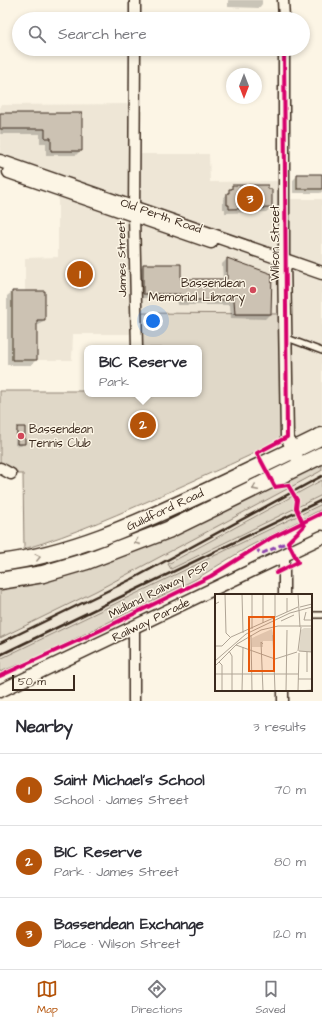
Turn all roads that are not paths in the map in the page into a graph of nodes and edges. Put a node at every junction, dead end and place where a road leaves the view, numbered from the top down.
1 (135, 0) edge
2 (283, 0) edge
3 (135, 12) edge
4 (284, 12) edge
5 (135, 56) edge
6 (284, 56) edge
7 (0, 161) edge
8 (0, 169) edge
9 (134, 211) junction
10 (285, 263) junction
11 (322, 273) edge
12 (322, 281) edge
13 (286, 338) junction
14 (137, 345) edge
15 (322, 351) edge
16 (322, 436) edge
17 (293, 450) junction
18 (322, 455) edge
19 (300, 465) junction
20 (0, 468) edge
21 (11, 474) dead end
22 (322, 537) edge
23 (284, 555) junction
24 (0, 563) edge
25 (0, 582) edge
26 (284, 594) edge
27 (134, 628) junction
28 (0, 690) edge
29 (284, 691) edge
30 (134, 701) edge
31 (283, 701) edge

1 - 3 street
2 - 4 street
5 - 9 street, James Street
6 - 10 street, Wilson Street
7 - 9 street, Old Perth Road
8 - 9 street, Old Perth Road
9 - 10 street, Old Perth Road
9 - 14 street, James Street
10 - 11 street, Old Perth Road
10 - 12 street, Old Perth Road
10 - 13 street, Wilson Street
13 - 15 lane
13 - 17 street, Wilson Street
16 - 17 highway, Guildford Road
17 - 19 street, Wilson Street
24 -> 17 highway, Guildford Road
18 - 19 highway, Guildford Road
19 -> 25 highway, Guildford Road
20 - 21 street
22 - 23 street, Railway Parade
23 - 26 street
23 - 27 street, Railway Parade
27 - 28 street, Railway Parade
27 - 30 street
29 - 31 street

